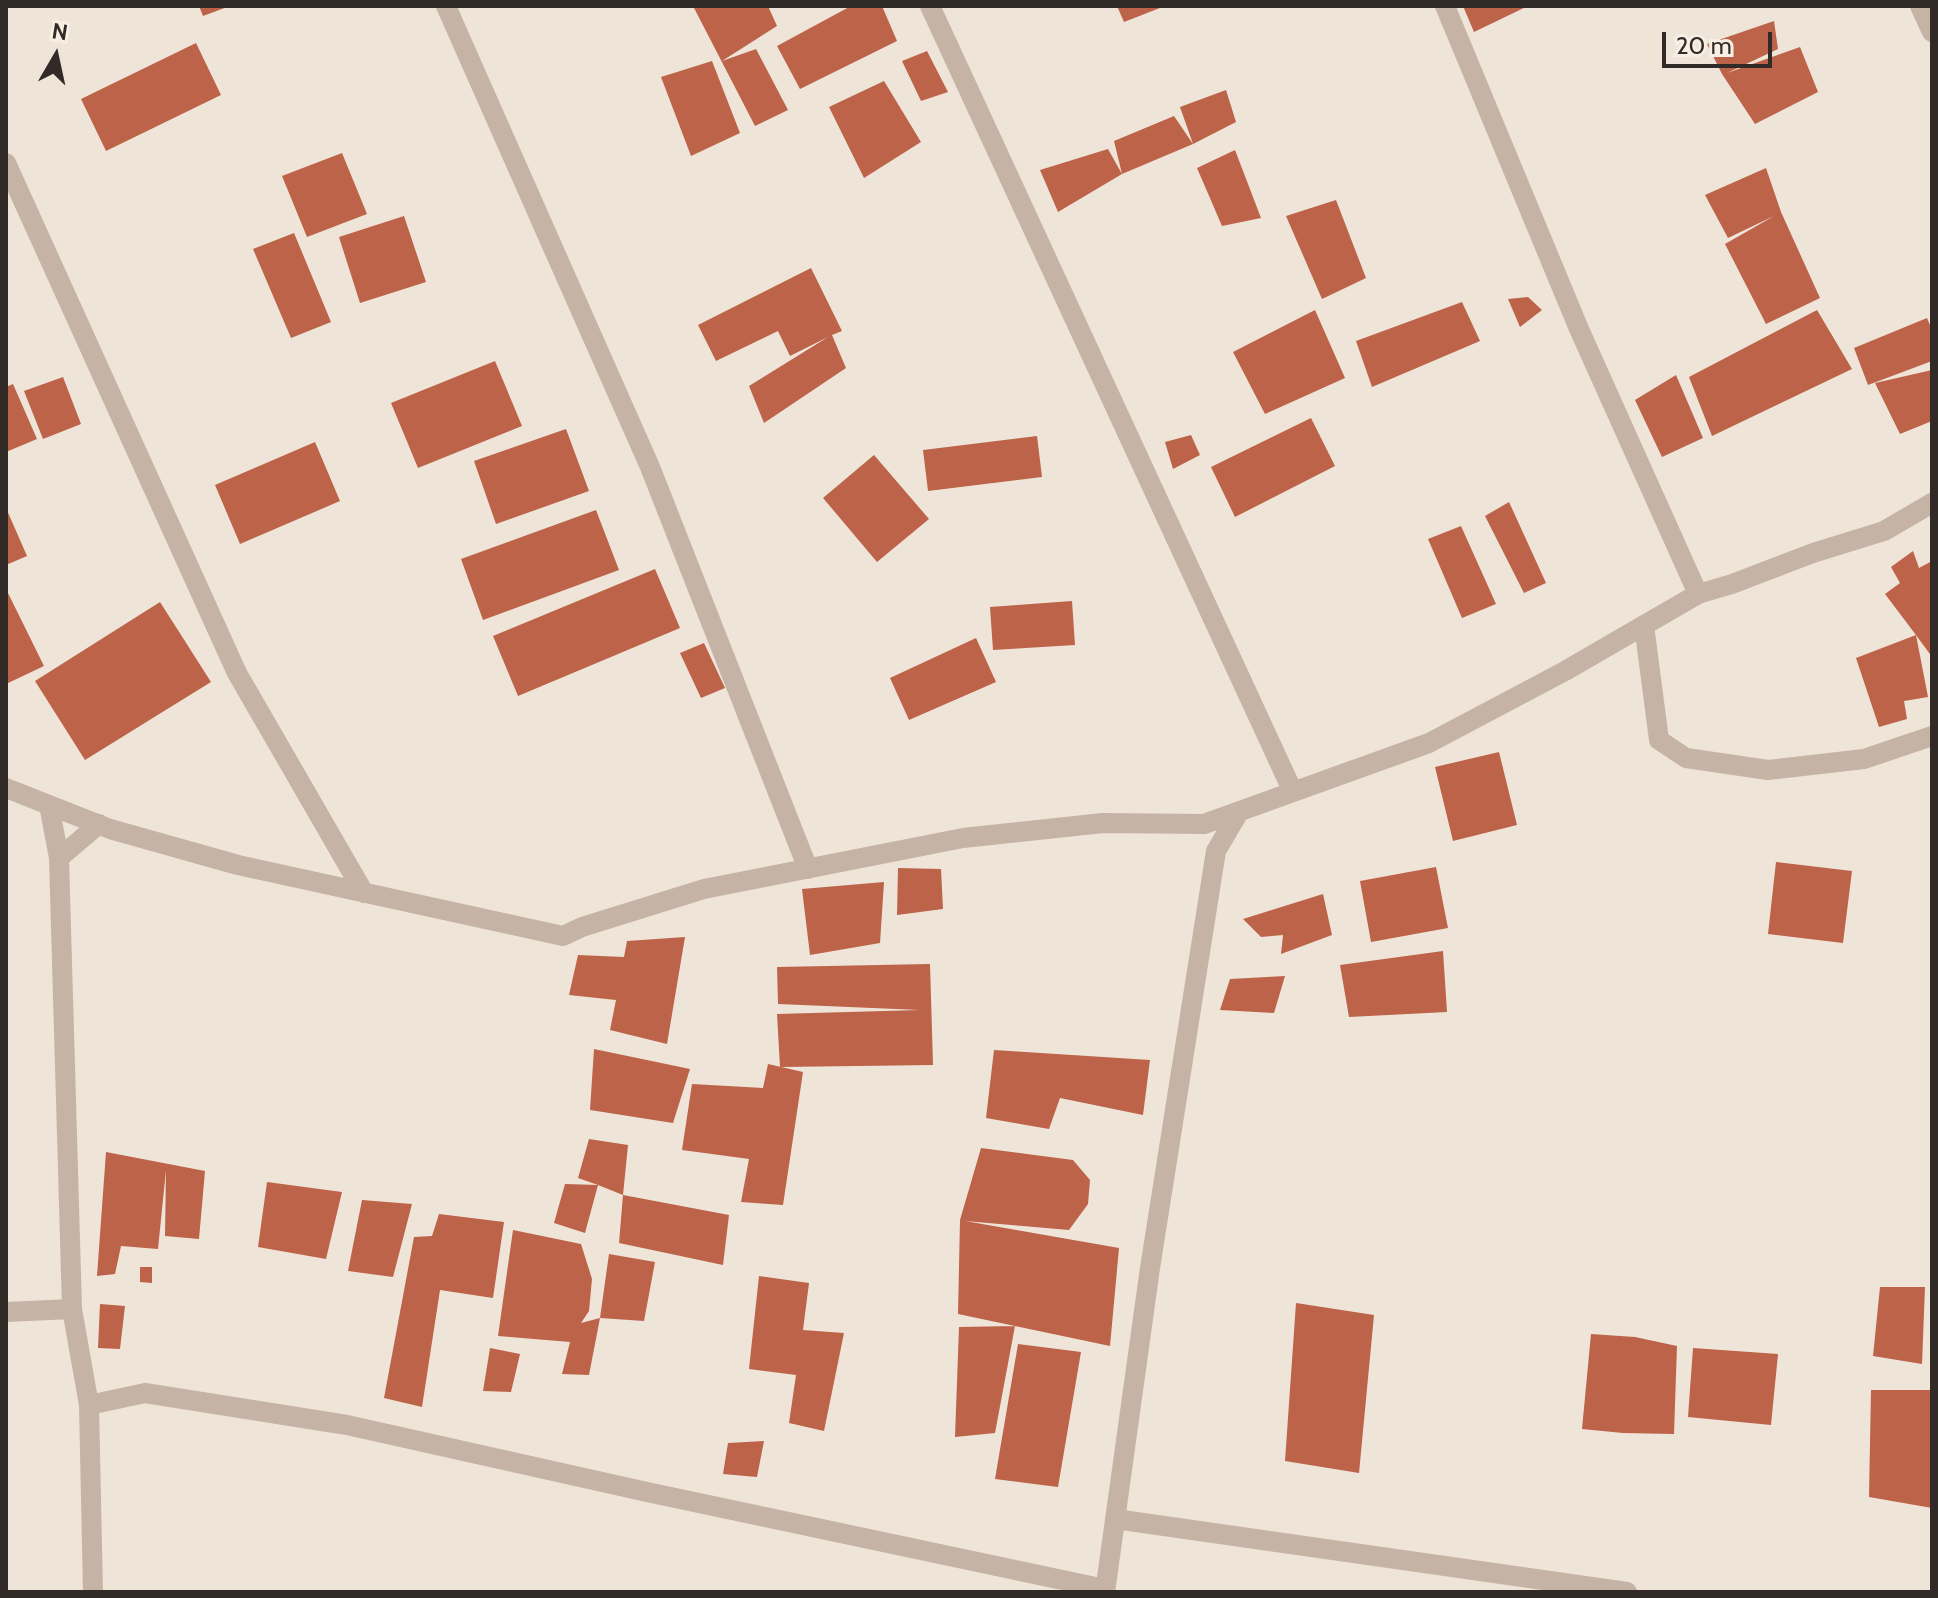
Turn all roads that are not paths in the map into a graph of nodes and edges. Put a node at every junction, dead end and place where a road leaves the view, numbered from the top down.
1 (446, 6) edge
2 (930, 6) edge
3 (1445, 6) edge
4 (1920, 6) edge
5 (1932, 32) edge
6 (6, 163) edge
7 (1932, 503) edge
8 (1698, 594) junction
9 (1644, 625) junction
10 (1932, 736) edge
11 (6, 788) edge
12 (1293, 792) junction
13 (49, 805) junction
14 (1239, 812) junction
15 (1194, 823) junction
16 (99, 824) junction
17 (1216, 851) junction
18 (59, 858) junction
19 (808, 869) junction
20 (364, 893) junction
21 (72, 1309) junction
22 (6, 1312) edge
23 (89, 1405) junction
24 (1115, 1519) junction
25 (1105, 1590) edge
26 (93, 1592) edge
27 (1627, 1592) edge

1 - 19 street
2 - 12 street
3 - 8 street
4 - 5 street
6 - 20 street
7 - 8 street
8 - 9 street
9 - 10 street
9 - 12 street
11 - 13 street
12 - 14 street
13 - 16 street
13 - 18 street
14 - 15 street
14 - 17 street
15 - 17 street
15 - 19 street
16 - 18 street
16 - 20 street
17 - 24 street
18 - 21 street
19 - 20 street
21 - 22 street
21 - 23 street
23 - 25 street
23 - 26 street
24 - 25 street
24 - 27 street

